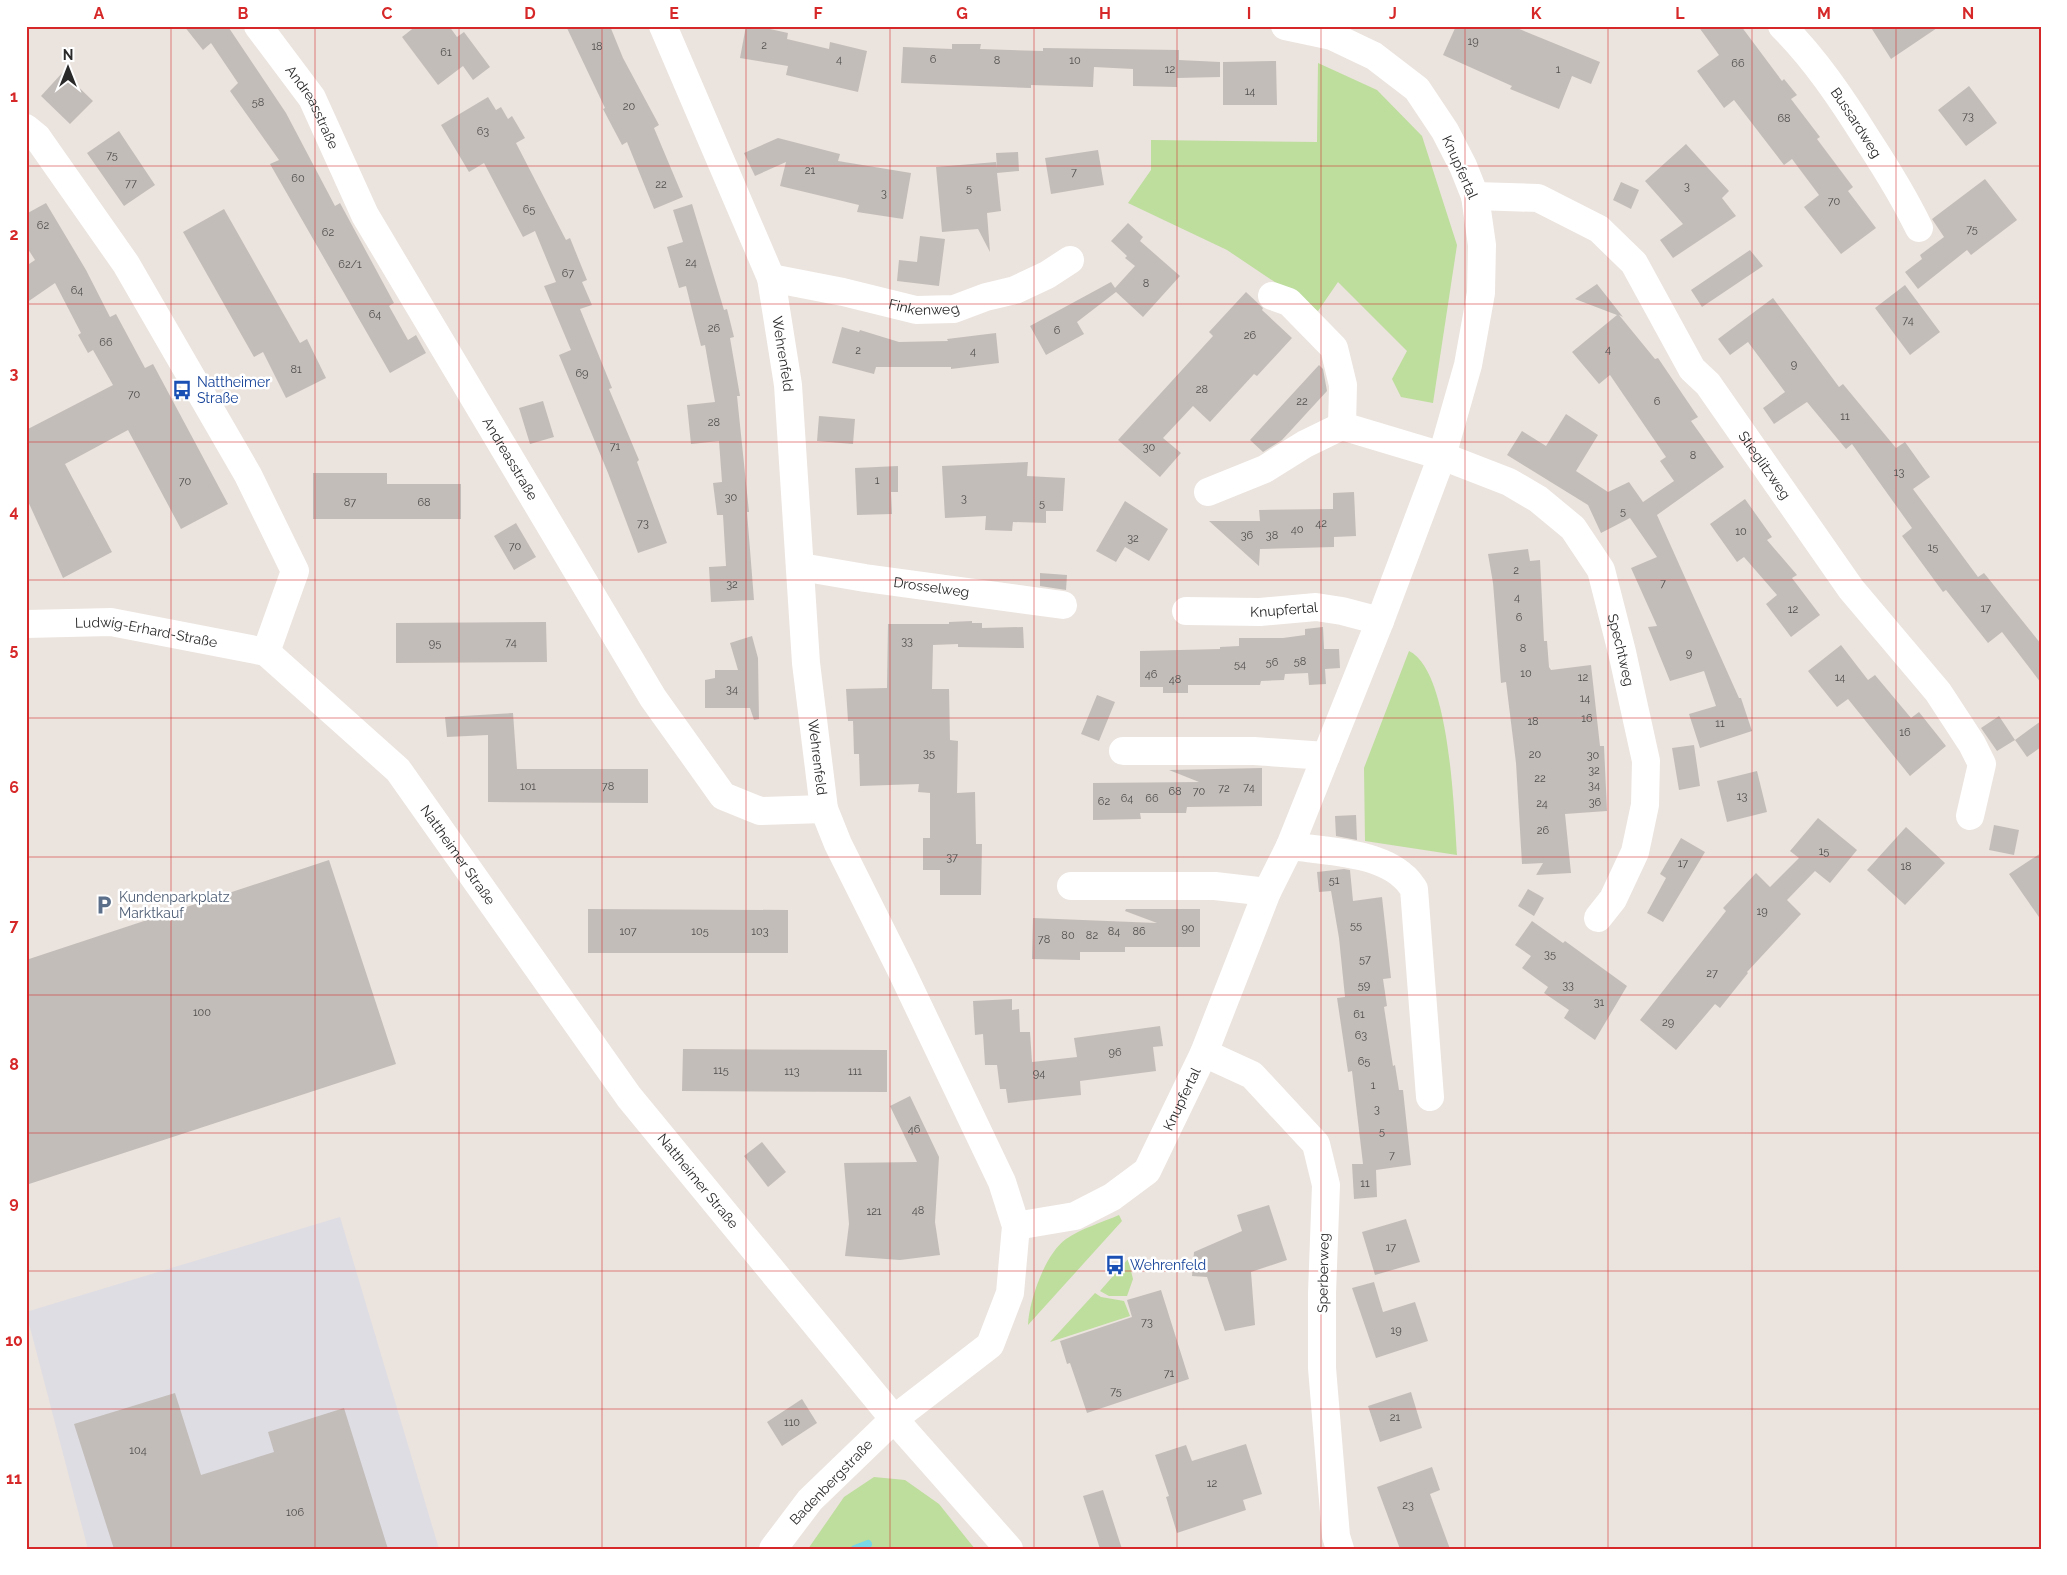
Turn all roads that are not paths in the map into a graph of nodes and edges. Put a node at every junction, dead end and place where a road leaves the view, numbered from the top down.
1 (258, 26) edge
2 (663, 26) edge
3 (1285, 26) edge
4 (1782, 26) edge
5 (26, 128) edge
6 (1475, 196) junction
7 (1920, 228) dead end
8 (1070, 260) dead end
9 (771, 278) junction
10 (1272, 296) dead end
11 (1342, 426) junction
12 (1442, 456) junction
13 (1208, 492) dead end
14 (801, 567) junction
15 (1063, 605) dead end
16 (1186, 612) dead end
17 (1380, 621) junction
18 (26, 624) edge
19 (266, 652) junction
20 (1123, 751) dead end
21 (1326, 756) junction
22 (824, 809) junction
23 (1970, 816) dead end
24 (1290, 846) junction
25 (1071, 886) dead end
26 (1267, 892) junction
27 (1598, 918) dead end
28 (1204, 1053) junction
29 (1430, 1097) dead end
30 (1016, 1226) junction
31 (894, 1419) junction
32 (773, 1549) edge
33 (1009, 1549) edge
34 (1340, 1549) edge

1 - 22 street, Andreasstraße
2 - 9 street, Wehrenfeld
3 - 6 street, Knupfertal
4 - 7 street, Bussardweg
5 - 19 street
6 - 12 street, Knupfertal
6 - 23 street, Stieglitzweg
8 - 9 street, Finkenweg
9 - 14 street, Wehrenfeld
10 - 11 street
11 - 12 street
11 - 13 street
12 - 17 street, Knupfertal
12 - 27 street, Spechtweg
14 - 15 street, Drosselweg
14 - 22 street, Wehrenfeld
16 - 17 street, Knupfertal
17 - 21 street, Knupfertal
18 - 19 street, Ludwig-Erhard-Straße
19 - 31 street, Nattheimer Straße
20 - 21 street
21 - 24 street, Knupfertal
22 - 30 street, Wehrenfeld
24 - 26 street, Knupfertal
24 - 29 street
25 - 26 street
26 - 28 street, Knupfertal
28 - 30 street, Knupfertal
28 - 34 street, Sperberweg
30 - 31 street, Wehrenfeld
31 - 32 street, Badenbergstraße
31 - 33 street, Nattheimer Straße

